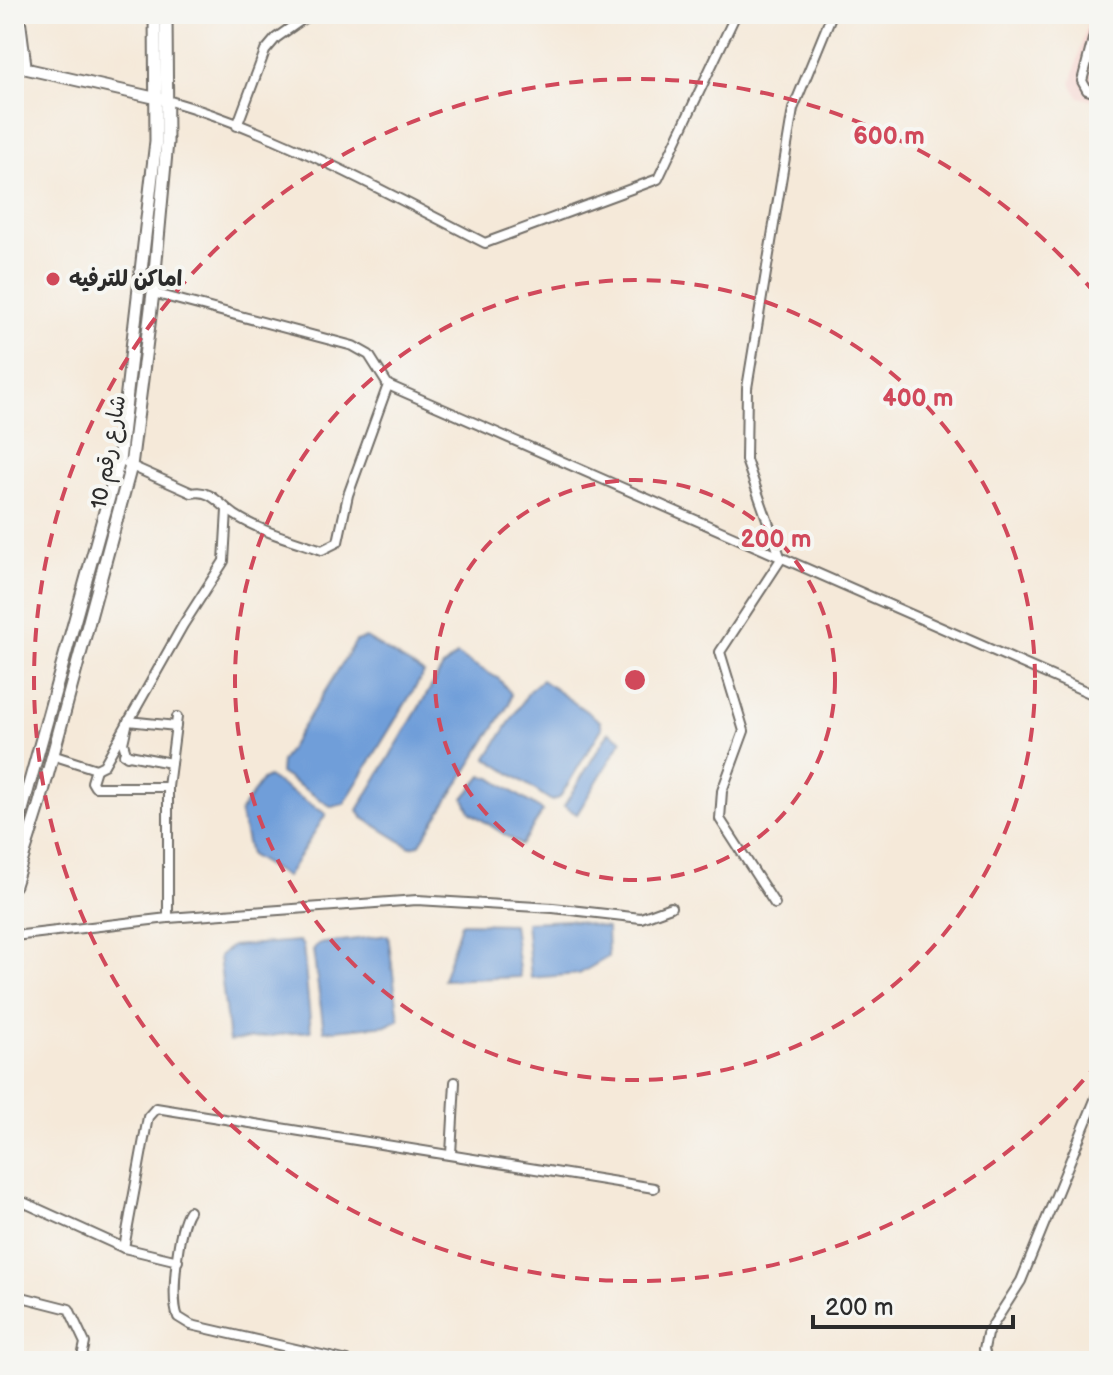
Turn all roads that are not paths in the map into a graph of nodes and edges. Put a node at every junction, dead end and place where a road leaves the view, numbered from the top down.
1 (20, 14) edge
2 (155, 14) edge
3 (166, 14) edge
4 (310, 14) edge
5 (736, 14) edge
6 (832, 14) edge
7 (1099, 16) edge
8 (14, 66) edge
9 (27, 69) junction
10 (1099, 94) edge
11 (162, 99) junction
12 (237, 126) junction
13 (153, 293) junction
14 (388, 385) junction
15 (125, 464) junction
16 (227, 510) junction
17 (781, 559) junction
18 (1099, 697) edge
19 (128, 721) junction
20 (111, 751) junction
21 (52, 755) junction
22 (127, 756) junction
23 (171, 763) junction
24 (96, 769) junction
25 (168, 787) junction
26 (14, 839) edge
27 (14, 885) edge
28 (775, 904) dead end
29 (671, 907) dead end
30 (168, 918) junction
31 (14, 936) edge
32 (455, 1082) dead end
33 (1099, 1090) edge
34 (451, 1154) junction
35 (654, 1188) dead end
36 (14, 1198) edge
37 (189, 1211) dead end
38 (124, 1248) junction
39 (178, 1261) junction
40 (14, 1295) edge
41 (81, 1361) edge
42 (348, 1361) edge
43 (987, 1361) edge

1 - 9 street
2 - 11 main road, شارع رقم 10
3 - 11 main road, شارع رقم 10
4 - 12 street
5 - 12 street
6 - 17 street
7 - 10 street
8 - 9 street
9 - 11 street
11 - 12 street
11 - 13 main road, شارع رقم 10
11 - 15 main road, شارع رقم 10
13 - 14 street
13 - 15 main road, شارع رقم 10
14 - 16 street
14 - 17 street
15 - 16 street
15 - 21 main road, شارع رقم 10
15 - 26 main road, شارع رقم 10
16 - 19 street
17 - 18 street
17 - 28 street
19 - 20 street
19 - 22 street
19 - 23 street
20 - 22 street
20 - 24 street
21 - 24 street
21 - 27 main road, شارع رقم 10
22 - 23 street
23 - 25 street
24 - 25 street
25 - 30 street
29 - 30 street
30 - 31 street
32 - 34 street
33 - 43 street
34 - 35 street
34 - 38 street
36 - 38 street
37 - 39 street
38 - 39 street
39 - 42 street
40 - 41 street

